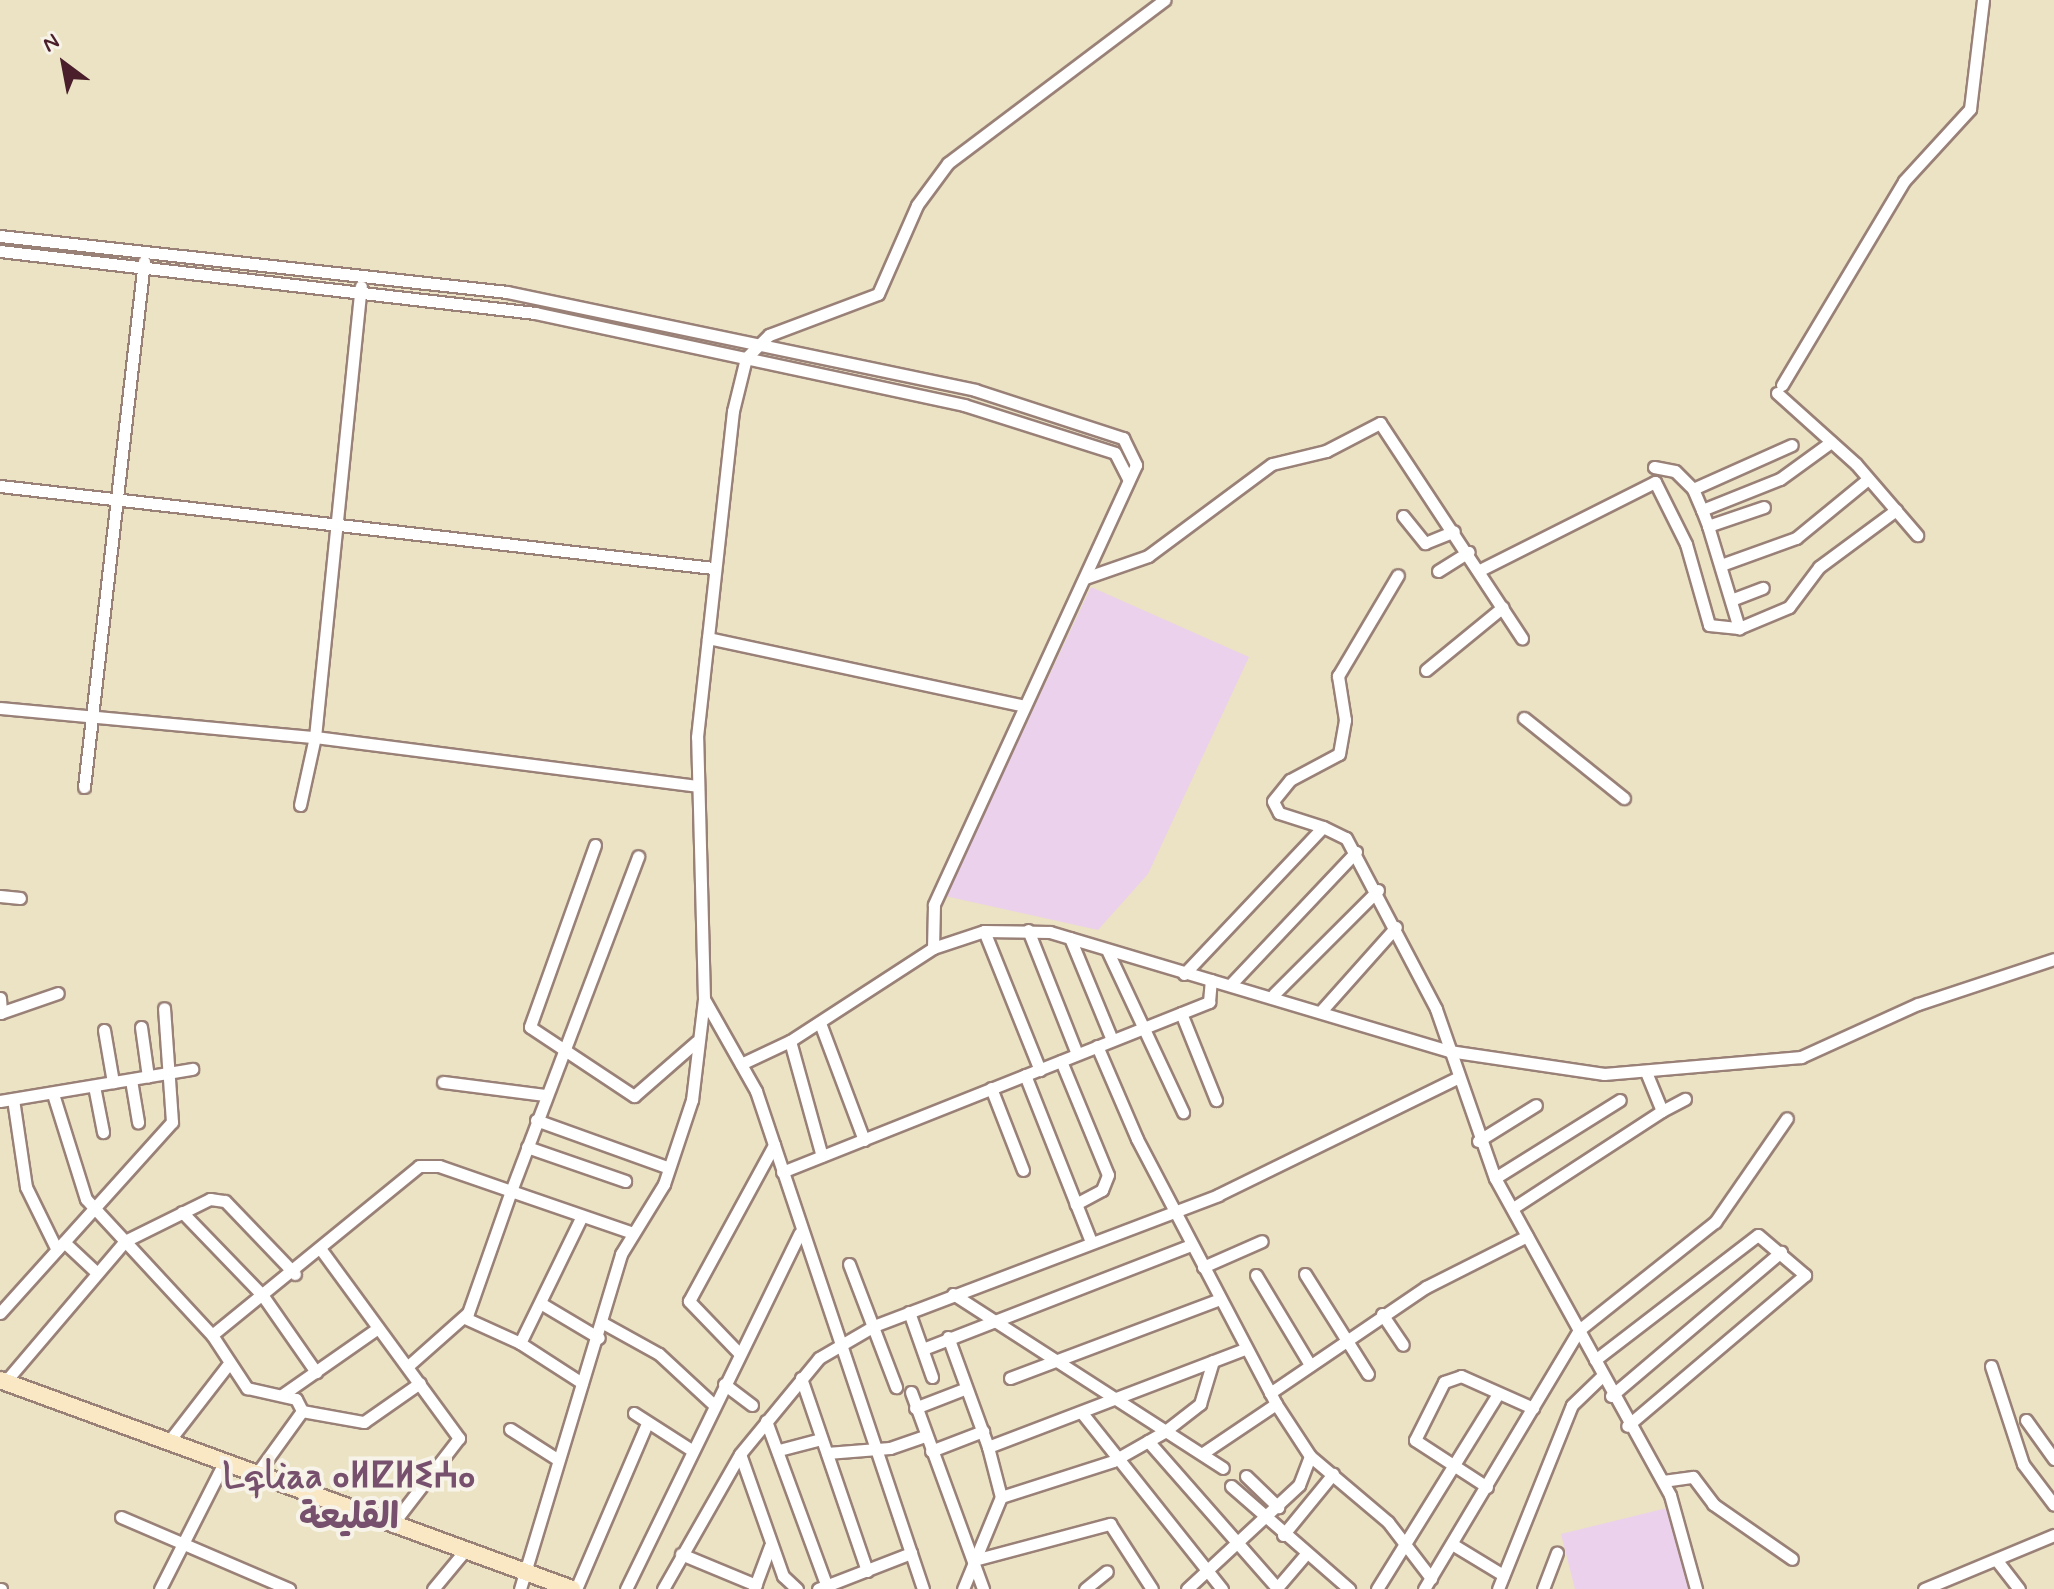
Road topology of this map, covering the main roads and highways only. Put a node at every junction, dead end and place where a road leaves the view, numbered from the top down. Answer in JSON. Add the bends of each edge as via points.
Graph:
{"nodes":[{"id":1,"x":2,"y":1381,"type":"edge"},
{"id":2,"x":574,"y":1589,"type":"edge"}],
"edges":[{"from":1,"to":2,"type":"main road"}]}
